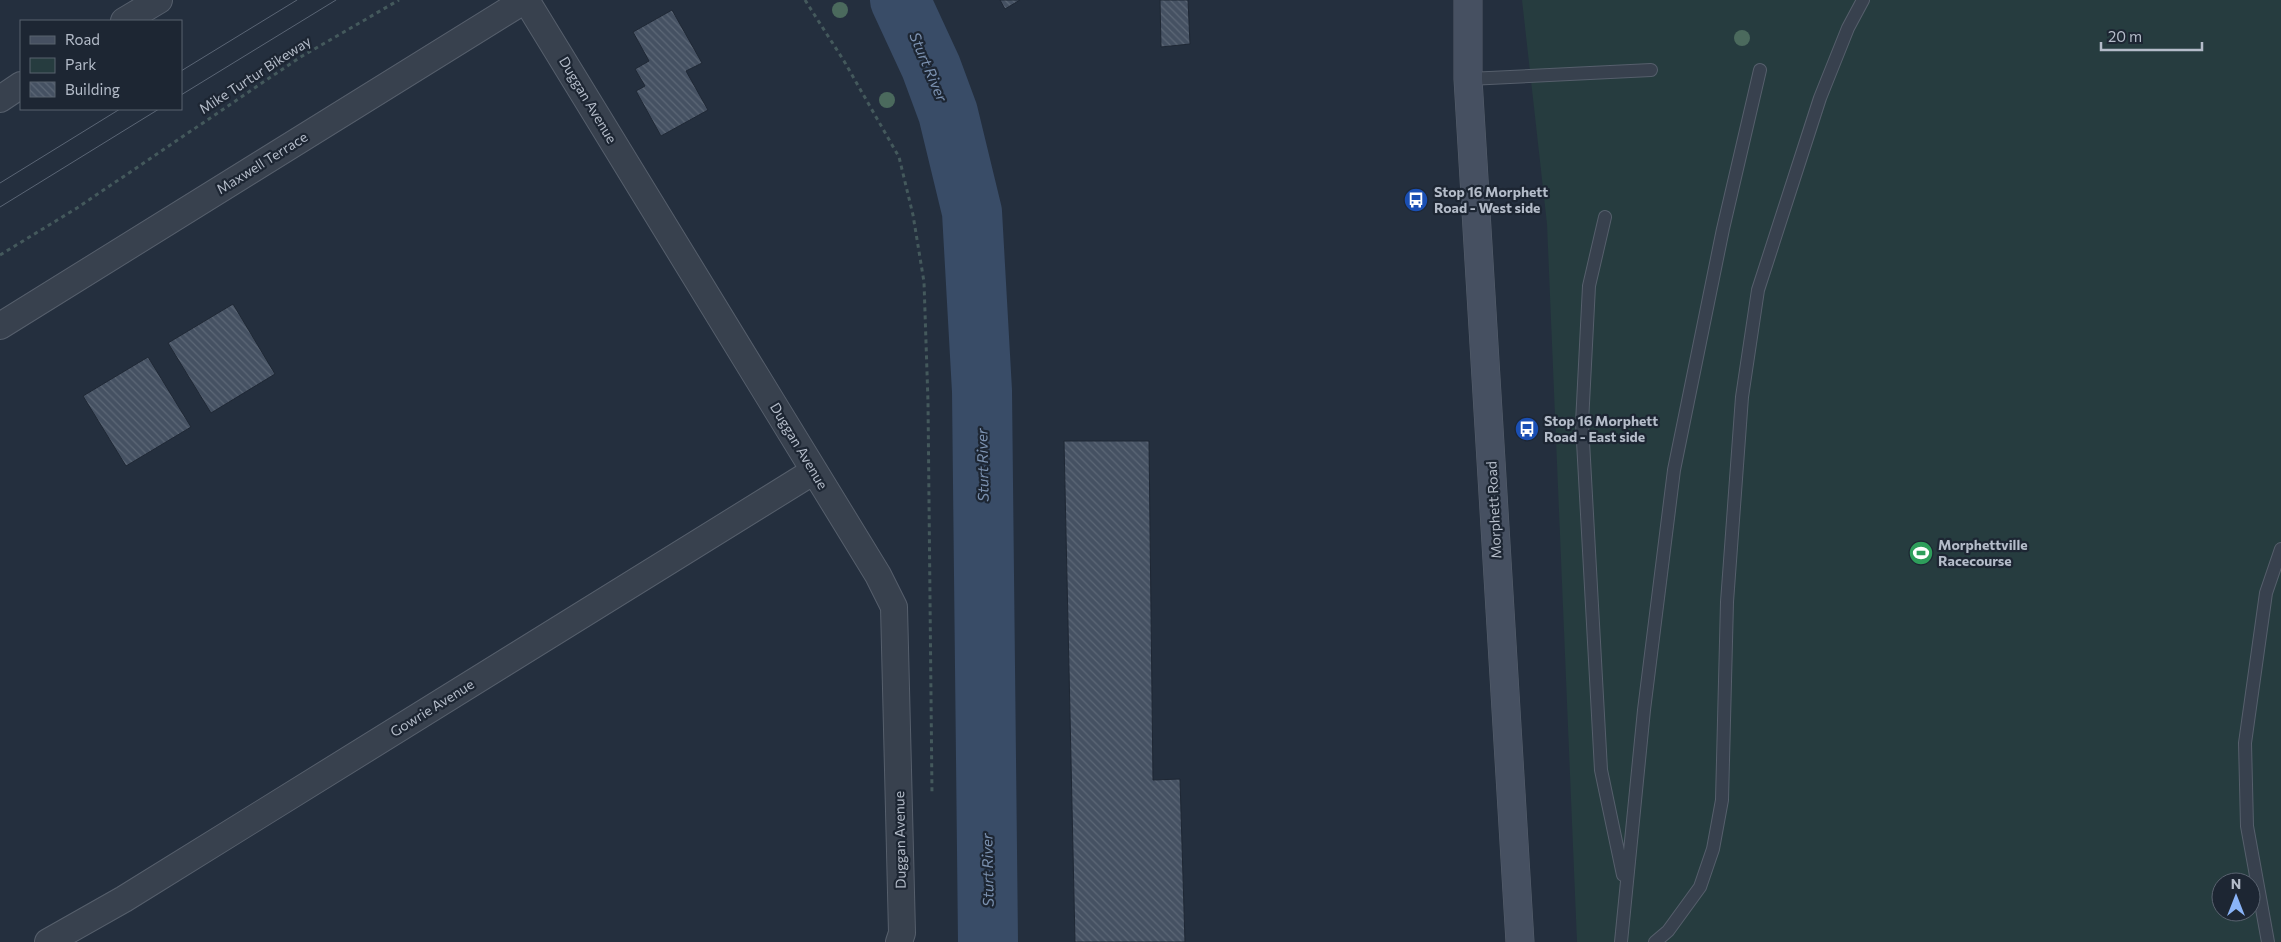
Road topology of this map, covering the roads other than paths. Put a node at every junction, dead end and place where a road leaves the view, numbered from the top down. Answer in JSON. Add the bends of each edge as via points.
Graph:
{"nodes":[{"id":1,"x":159,"y":0,"type":"edge"},
{"id":2,"x":526,"y":0,"type":"edge"},
{"id":3,"x":1451,"y":0,"type":"edge"},
{"id":4,"x":1468,"y":0,"type":"edge"},
{"id":5,"x":1863,"y":0,"type":"edge"},
{"id":6,"x":126,"y":20,"type":"edge"},
{"id":7,"x":1651,"y":70,"type":"dead end"},
{"id":8,"x":1760,"y":70,"type":"dead end"},
{"id":9,"x":1468,"y":78,"type":"junction"},
{"id":10,"x":20,"y":87,"type":"edge"},
{"id":11,"x":0,"y":99,"type":"edge"},
{"id":12,"x":1605,"y":216,"type":"dead end"},
{"id":13,"x":0,"y":326,"type":"edge"},
{"id":14,"x":814,"y":471,"type":"junction"},
{"id":15,"x":2281,"y":549,"type":"edge"},
{"id":16,"x":1626,"y":887,"type":"junction"},
{"id":17,"x":48,"y":942,"type":"edge"},
{"id":18,"x":899,"y":942,"type":"edge"},
{"id":19,"x":1520,"y":942,"type":"edge"},
{"id":20,"x":1620,"y":942,"type":"edge"},
{"id":21,"x":1655,"y":942,"type":"edge"},
{"id":22,"x":2268,"y":942,"type":"edge"}],
"edges":[{"from":1,"to":6,"type":"street"},
{"from":2,"to":13,"type":"street","name":"Maxwell Terrace"},
{"from":2,"to":14,"type":"street","name":"Duggan Avenue"},
{"from":3,"to":9,"type":"main road","name":"Morphett Road"},
{"from":4,"to":9,"type":"main road","name":"Morphett Road"},
{"from":5,"to":21,"type":"lane","via":[[1820,98],[1758,290],[1742,397],[1727,602],[1722,800],[1713,848],[1700,887],[1668,931]]},
{"from":7,"to":9,"type":"lane"},
{"from":8,"to":16,"type":"lane","via":[[1674,470]]},
{"from":9,"to":19,"type":"main road","name":"Morphett Road"},
{"from":10,"to":11,"type":"street"},
{"from":12,"to":16,"type":"lane","via":[[1589,286],[1582,423],[1601,770]]},
{"from":14,"to":17,"type":"street","name":"Gowrie Avenue","via":[[124,899]]},
{"from":14,"to":18,"type":"street","name":"Duggan Avenue","via":[[894,607],[902,924]]},
{"from":15,"to":22,"type":"lane","via":[[2266,593],[2245,744],[2247,826]]},
{"from":16,"to":20,"type":"lane"}]}
